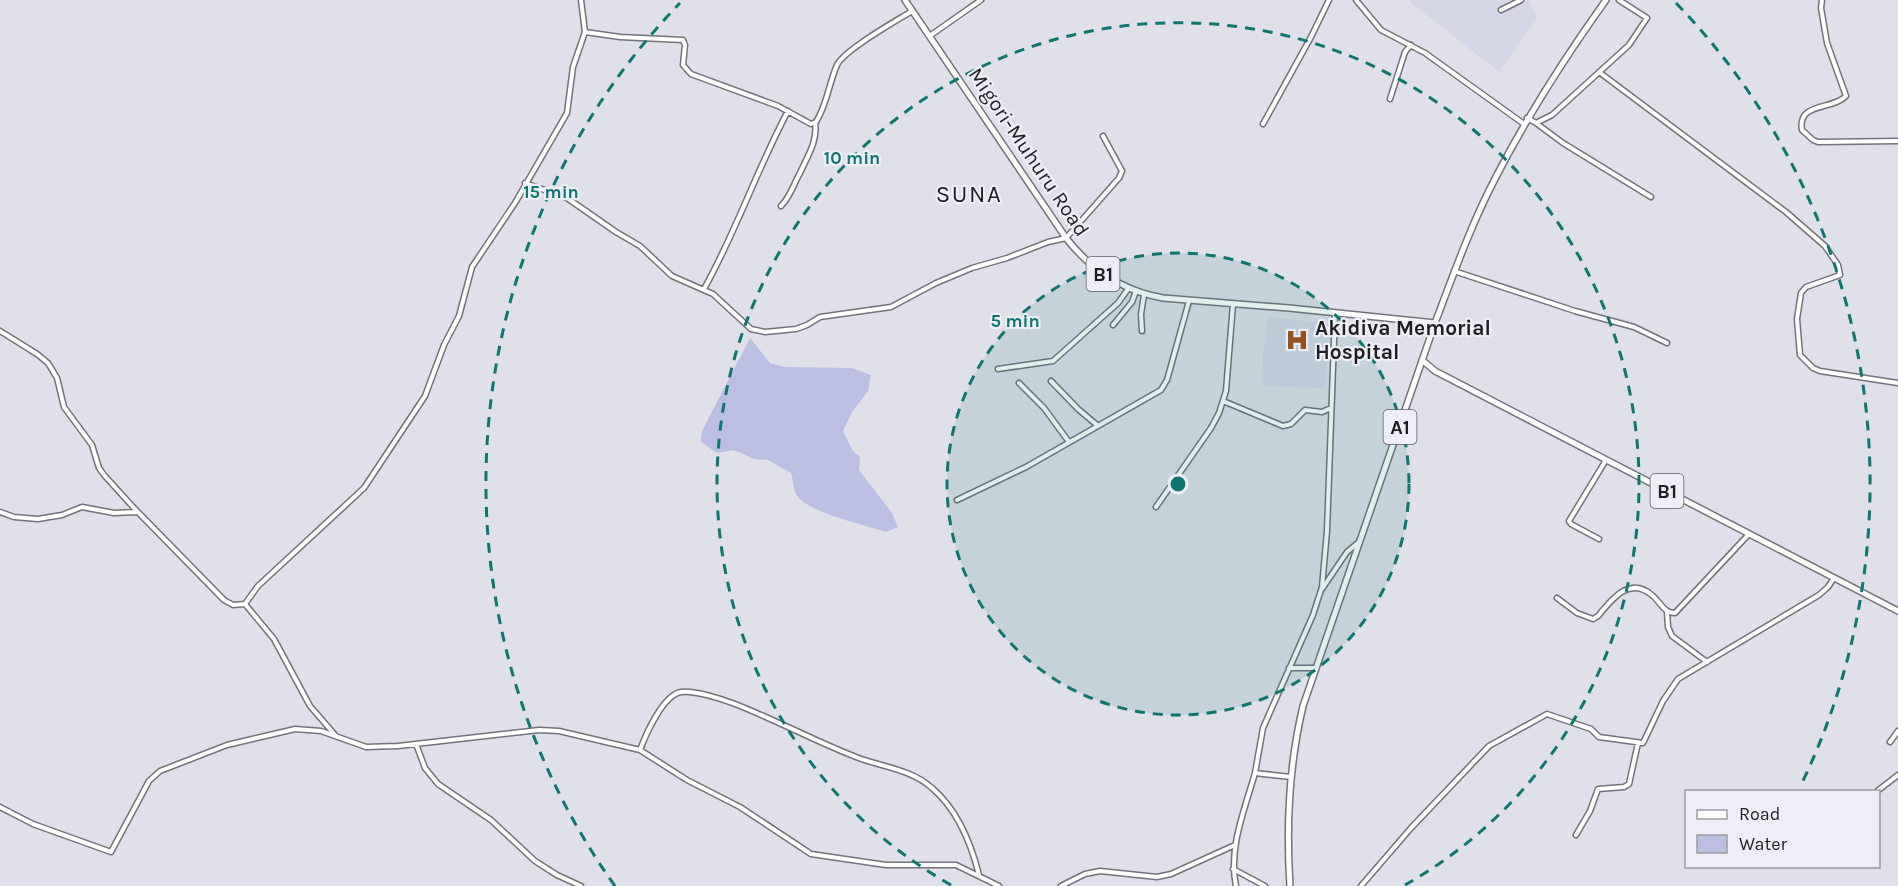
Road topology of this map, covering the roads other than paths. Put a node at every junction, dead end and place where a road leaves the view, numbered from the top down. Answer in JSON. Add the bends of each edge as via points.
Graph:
{"nodes":[{"id":1,"x":581,"y":0,"type":"edge"},
{"id":2,"x":905,"y":0,"type":"edge"},
{"id":3,"x":981,"y":0,"type":"edge"},
{"id":4,"x":1329,"y":0,"type":"edge"},
{"id":5,"x":1356,"y":0,"type":"edge"},
{"id":6,"x":1521,"y":0,"type":"edge"},
{"id":7,"x":1606,"y":0,"type":"edge"},
{"id":8,"x":1619,"y":0,"type":"edge"},
{"id":9,"x":1822,"y":0,"type":"edge"},
{"id":10,"x":1501,"y":10,"type":"dead end"},
{"id":11,"x":913,"y":11,"type":"junction"},
{"id":12,"x":585,"y":32,"type":"junction"},
{"id":13,"x":931,"y":36,"type":"junction"},
{"id":14,"x":1411,"y":45,"type":"junction"},
{"id":15,"x":1599,"y":72,"type":"junction"},
{"id":16,"x":1390,"y":99,"type":"dead end"},
{"id":17,"x":788,"y":111,"type":"junction"},
{"id":18,"x":1526,"y":121,"type":"junction"},
{"id":19,"x":815,"y":123,"type":"junction"},
{"id":20,"x":1536,"y":123,"type":"junction"},
{"id":21,"x":1263,"y":124,"type":"dead end"},
{"id":22,"x":1103,"y":136,"type":"dead end"},
{"id":23,"x":1898,"y":141,"type":"edge"},
{"id":24,"x":525,"y":183,"type":"junction"},
{"id":25,"x":1651,"y":197,"type":"dead end"},
{"id":26,"x":781,"y":206,"type":"dead end"},
{"id":27,"x":1065,"y":238,"type":"junction"},
{"id":28,"x":1454,"y":271,"type":"junction"},
{"id":29,"x":704,"y":289,"type":"junction"},
{"id":30,"x":1128,"y":289,"type":"junction"},
{"id":31,"x":1136,"y":291,"type":"junction"},
{"id":32,"x":1144,"y":295,"type":"junction"},
{"id":33,"x":1189,"y":301,"type":"junction"},
{"id":34,"x":1233,"y":303,"type":"junction"},
{"id":35,"x":1335,"y":312,"type":"junction"},
{"id":36,"x":1435,"y":323,"type":"junction"},
{"id":37,"x":1113,"y":325,"type":"dead end"},
{"id":38,"x":0,"y":331,"type":"edge"},
{"id":39,"x":1142,"y":331,"type":"dead end"},
{"id":40,"x":1667,"y":343,"type":"dead end"},
{"id":41,"x":1422,"y":360,"type":"junction"},
{"id":42,"x":1420,"y":368,"type":"junction"},
{"id":43,"x":998,"y":369,"type":"dead end"},
{"id":44,"x":1435,"y":370,"type":"junction"},
{"id":45,"x":1051,"y":381,"type":"dead end"},
{"id":46,"x":1019,"y":383,"type":"dead end"},
{"id":47,"x":1898,"y":383,"type":"edge"},
{"id":48,"x":1223,"y":401,"type":"junction"},
{"id":49,"x":1331,"y":408,"type":"junction"},
{"id":50,"x":1322,"y":412,"type":"junction"},
{"id":51,"x":1331,"y":418,"type":"junction"},
{"id":52,"x":1097,"y":425,"type":"junction"},
{"id":53,"x":1069,"y":442,"type":"junction"},
{"id":54,"x":1606,"y":459,"type":"junction"},
{"id":55,"x":957,"y":500,"type":"dead end"},
{"id":56,"x":1156,"y":507,"type":"dead end"},
{"id":57,"x":0,"y":512,"type":"edge"},
{"id":58,"x":138,"y":512,"type":"junction"},
{"id":59,"x":1750,"y":534,"type":"junction"},
{"id":60,"x":1599,"y":539,"type":"dead end"},
{"id":61,"x":1359,"y":542,"type":"junction"},
{"id":62,"x":1834,"y":578,"type":"junction"},
{"id":63,"x":1321,"y":592,"type":"junction"},
{"id":64,"x":1557,"y":598,"type":"dead end"},
{"id":65,"x":245,"y":604,"type":"junction"},
{"id":66,"x":1667,"y":611,"type":"junction"},
{"id":67,"x":1898,"y":611,"type":"edge"},
{"id":68,"x":1675,"y":613,"type":"junction"},
{"id":69,"x":1668,"y":621,"type":"junction"},
{"id":70,"x":1707,"y":662,"type":"junction"},
{"id":71,"x":1289,"y":668,"type":"junction"},
{"id":72,"x":1316,"y":668,"type":"junction"},
{"id":73,"x":1898,"y":731,"type":"edge"},
{"id":74,"x":336,"y":737,"type":"junction"},
{"id":75,"x":1890,"y":742,"type":"dead end"},
{"id":76,"x":1638,"y":743,"type":"junction"},
{"id":77,"x":416,"y":744,"type":"junction"},
{"id":78,"x":640,"y":750,"type":"junction"},
{"id":79,"x":1255,"y":773,"type":"junction"},
{"id":80,"x":1898,"y":775,"type":"edge"},
{"id":81,"x":1291,"y":777,"type":"junction"},
{"id":82,"x":1879,"y":790,"type":"edge"},
{"id":83,"x":0,"y":807,"type":"edge"},
{"id":84,"x":1576,"y":835,"type":"dead end"},
{"id":85,"x":1235,"y":845,"type":"junction"},
{"id":86,"x":1233,"y":869,"type":"junction"},
{"id":87,"x":979,"y":876,"type":"junction"},
{"id":88,"x":580,"y":886,"type":"edge"},
{"id":89,"x":999,"y":886,"type":"edge"},
{"id":90,"x":1060,"y":886,"type":"edge"},
{"id":91,"x":1236,"y":886,"type":"edge"},
{"id":92,"x":1265,"y":886,"type":"edge"},
{"id":93,"x":1290,"y":886,"type":"edge"},
{"id":94,"x":1361,"y":886,"type":"edge"}],
"edges":[{"from":1,"to":12,"type":"street"},
{"from":2,"to":11,"type":"highway","name":"Migori-Muhuru Road","number":"B1"},
{"from":3,"to":13,"type":"street"},
{"from":4,"to":21,"type":"street"},
{"from":5,"to":14,"type":"street","via":[[1378,28]]},
{"from":6,"to":10,"type":"street"},
{"from":7,"to":18,"type":"highway","number":"A1"},
{"from":8,"to":15,"type":"street","via":[[1647,19],[1632,41]]},
{"from":9,"to":23,"type":"street","via":[[1827,44],[1846,94],[1842,100],[1809,111],[1802,119],[1802,130],[1818,142]]},
{"from":11,"to":13,"type":"highway","name":"Migori-Muhuru Road","number":"B1"},
{"from":11,"to":19,"type":"street","via":[[841,58]]},
{"from":12,"to":17,"type":"street","via":[[683,40],[682,65],[686,71]]},
{"from":12,"to":24,"type":"street","via":[[573,67],[567,113]]},
{"from":13,"to":27,"type":"highway","name":"Migori-Muhuru Road","number":"B1"},
{"from":14,"to":16,"type":"street","via":[[1405,52]]},
{"from":14,"to":18,"type":"street"},
{"from":15,"to":20,"type":"street","via":[[1552,115]]},
{"from":15,"to":47,"type":"street","via":[[1786,212],[1833,256],[1839,275],[1806,287],[1801,293],[1797,319],[1799,352],[1811,367]]},
{"from":17,"to":19,"type":"street"},
{"from":17,"to":29,"type":"street"},
{"from":18,"to":20,"type":"street"},
{"from":18,"to":28,"type":"highway","number":"A1","via":[[1496,176]]},
{"from":19,"to":26,"type":"street","via":[[816,136],[808,157],[790,196]]},
{"from":20,"to":25,"type":"street"},
{"from":22,"to":27,"type":"street","via":[[1122,171]]},
{"from":24,"to":29,"type":"street","via":[[567,198],[640,246],[672,276]]},
{"from":24,"to":65,"type":"street","via":[[472,267],[459,316],[425,396],[372,478],[258,586]]},
{"from":27,"to":29,"type":"street","via":[[972,268],[891,307],[820,317],[796,329],[751,329],[722,300]]},
{"from":27,"to":30,"type":"highway","name":"Migori-Muhuru Road","number":"B1","via":[[1097,270]]},
{"from":28,"to":36,"type":"highway","number":"A1"},
{"from":28,"to":40,"type":"street","via":[[1634,327]]},
{"from":30,"to":31,"type":"highway","name":"Migori-Muhuru Road","number":"B1"},
{"from":30,"to":43,"type":"street","via":[[1118,303],[1053,361]]},
{"from":31,"to":32,"type":"highway","name":"Migori-Muhuru Road","number":"B1"},
{"from":31,"to":37,"type":"street"},
{"from":32,"to":33,"type":"highway","name":"Migori-Muhuru Road","number":"B1"},
{"from":32,"to":39,"type":"street"},
{"from":33,"to":34,"type":"highway","name":"Migori-Muhuru Road","number":"B1"},
{"from":33,"to":52,"type":"street","via":[[1161,390]]},
{"from":34,"to":35,"type":"highway","name":"Migori-Muhuru Road","number":"B1"},
{"from":34,"to":48,"type":"street"},
{"from":35,"to":36,"type":"highway","name":"Migori-Muhuru Road","number":"B1"},
{"from":35,"to":49,"type":"street"},
{"from":36,"to":41,"type":"highway","number":"A1"},
{"from":38,"to":58,"type":"street","via":[[48,363],[57,378],[64,407],[92,445],[99,468]]},
{"from":41,"to":42,"type":"highway","number":"A1"},
{"from":41,"to":44,"type":"highway","number":"B1"},
{"from":42,"to":44,"type":"highway","number":"B1"},
{"from":42,"to":61,"type":"highway","number":"A1"},
{"from":44,"to":54,"type":"highway","number":"B1"},
{"from":45,"to":52,"type":"street"},
{"from":46,"to":53,"type":"street"},
{"from":48,"to":50,"type":"street","via":[[1283,426],[1305,410]]},
{"from":48,"to":56,"type":"street","via":[[1211,428]]},
{"from":49,"to":50,"type":"street"},
{"from":49,"to":51,"type":"street"},
{"from":50,"to":51,"type":"street"},
{"from":51,"to":63,"type":"street"},
{"from":52,"to":53,"type":"street"},
{"from":53,"to":55,"type":"street"},
{"from":54,"to":59,"type":"highway","number":"B1"},
{"from":54,"to":60,"type":"street","via":[[1569,521]]},
{"from":57,"to":58,"type":"street","via":[[31,519],[82,507],[114,513]]},
{"from":58,"to":65,"type":"street","via":[[224,600],[233,605]]},
{"from":59,"to":62,"type":"highway","number":"B1"},
{"from":59,"to":68,"type":"street"},
{"from":61,"to":63,"type":"street","via":[[1341,559]]},
{"from":61,"to":72,"type":"highway","number":"A1"},
{"from":62,"to":67,"type":"highway","number":"B1"},
{"from":62,"to":70,"type":"street","via":[[1822,593]]},
{"from":63,"to":71,"type":"street"},
{"from":64,"to":66,"type":"street","via":[[1593,619],[1624,590],[1633,588],[1652,595]]},
{"from":65,"to":74,"type":"street","via":[[280,649],[310,706]]},
{"from":66,"to":68,"type":"street"},
{"from":66,"to":69,"type":"street"},
{"from":68,"to":69,"type":"street"},
{"from":69,"to":70,"type":"street","via":[[1672,636]]},
{"from":70,"to":76,"type":"street","via":[[1674,683],[1645,741]]},
{"from":71,"to":72,"type":"street"},
{"from":71,"to":79,"type":"street","via":[[1263,728]]},
{"from":72,"to":81,"type":"highway","number":"A1","via":[[1299,726]]},
{"from":73,"to":75,"type":"street"},
{"from":74,"to":77,"type":"street","via":[[366,747]]},
{"from":74,"to":83,"type":"street","via":[[321,731],[295,729],[227,745],[160,771],[149,781],[111,852],[33,824]]},
{"from":76,"to":84,"type":"street","via":[[1629,784],[1598,789]]},
{"from":76,"to":94,"type":"street","via":[[1598,737],[1591,729],[1546,714],[1489,746]]},
{"from":77,"to":78,"type":"street","via":[[549,730]]},
{"from":77,"to":88,"type":"street","via":[[425,768],[438,783],[491,820],[535,861]]},
{"from":78,"to":87,"type":"street","via":[[740,807],[811,854],[886,865],[949,864]]},
{"from":78,"to":87,"type":"street","via":[[659,713],[675,694],[688,692],[734,704],[858,758],[925,782],[938,793],[964,831]]},
{"from":79,"to":81,"type":"street"},
{"from":79,"to":85,"type":"street"},
{"from":80,"to":82,"type":"street"},
{"from":81,"to":93,"type":"highway","number":"A1","via":[[1287,828]]},
{"from":85,"to":86,"type":"street"},
{"from":85,"to":90,"type":"street","via":[[1164,876],[1100,871]]},
{"from":86,"to":91,"type":"street"},
{"from":86,"to":92,"type":"street"},
{"from":87,"to":89,"type":"street"}]}
